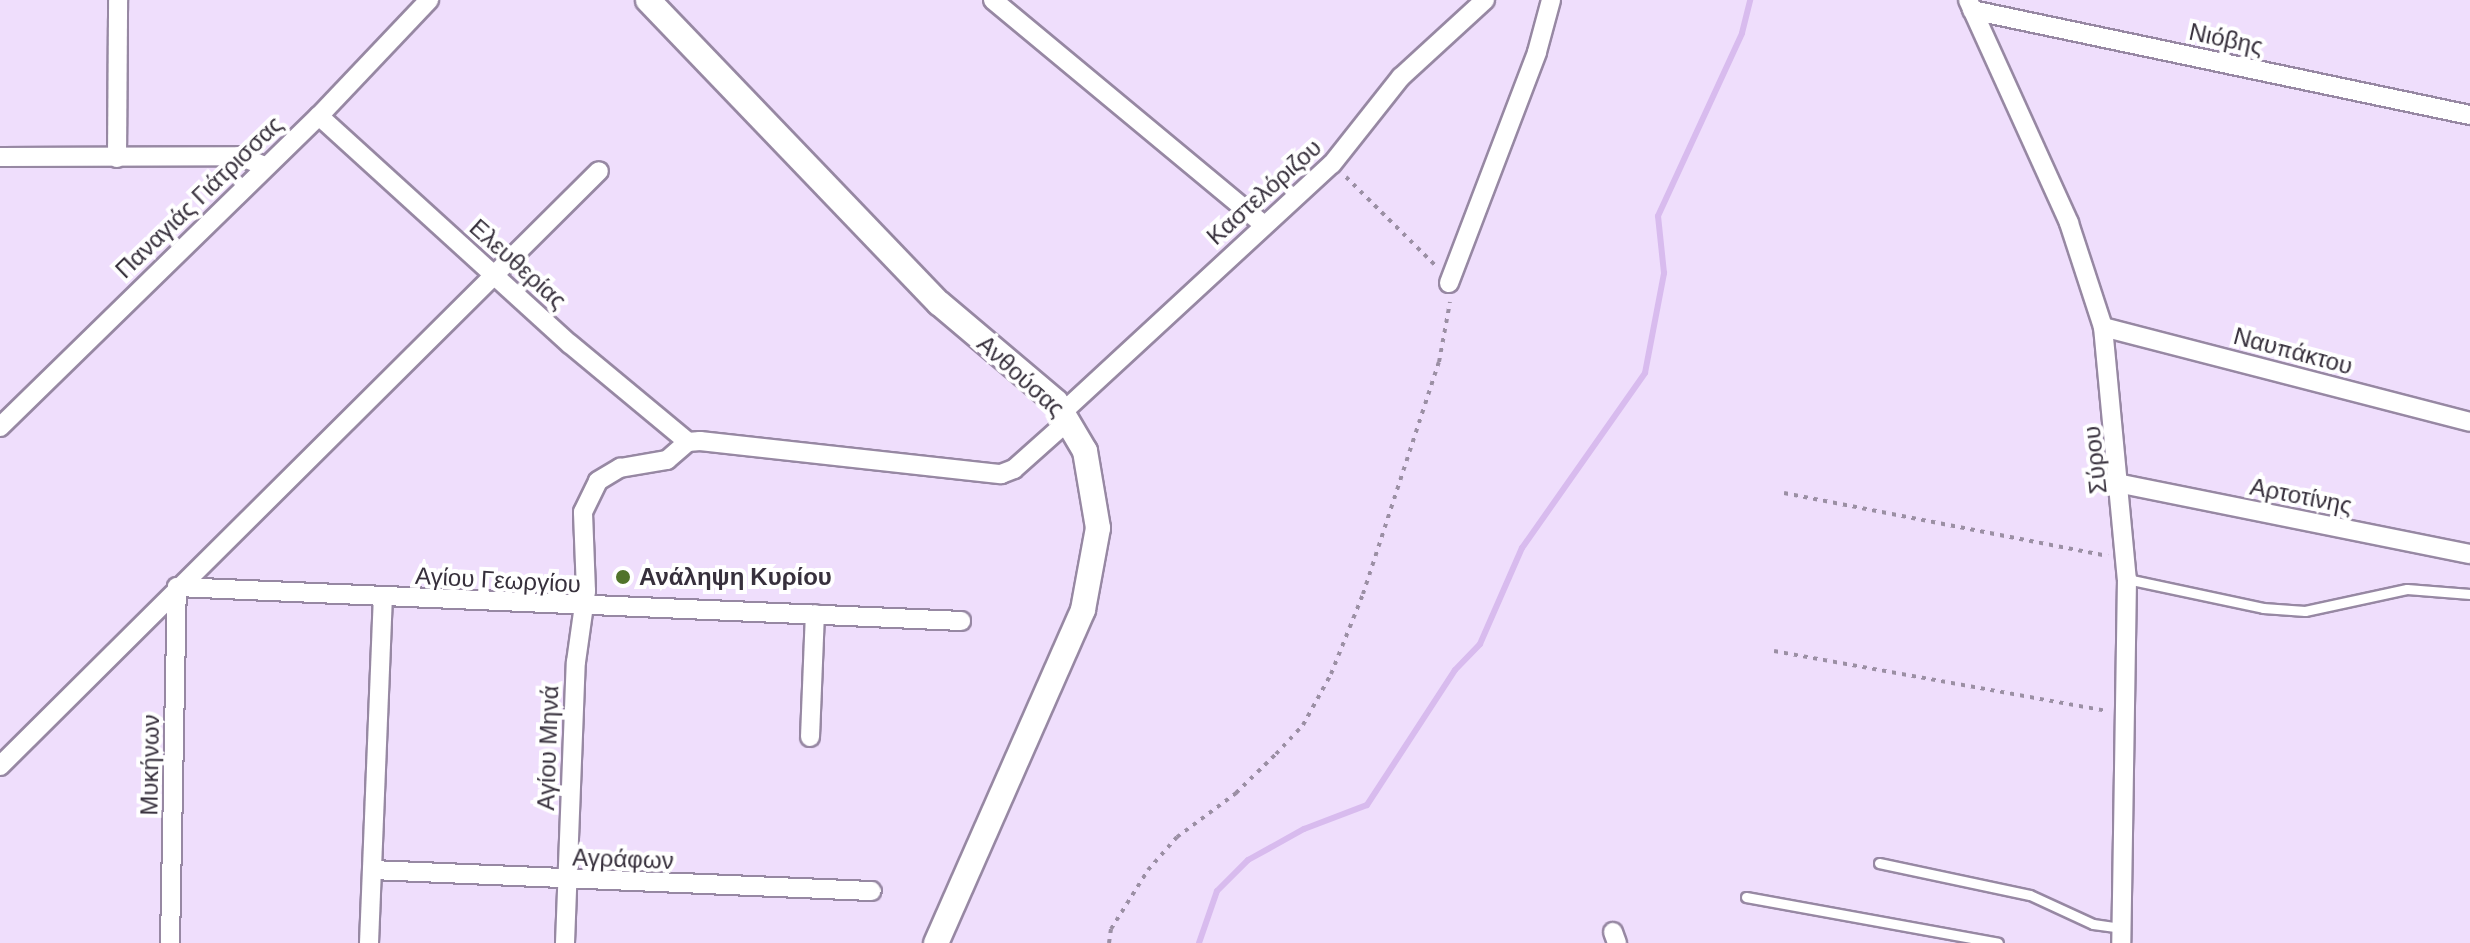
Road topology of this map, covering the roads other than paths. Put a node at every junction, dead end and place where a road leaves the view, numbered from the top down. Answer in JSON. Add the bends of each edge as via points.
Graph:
{"nodes":[{"id":1,"x":118,"y":0,"type":"edge"},
{"id":2,"x":429,"y":0,"type":"edge"},
{"id":3,"x":648,"y":0,"type":"edge"},
{"id":4,"x":993,"y":0,"type":"edge"},
{"id":5,"x":1485,"y":0,"type":"edge"},
{"id":6,"x":1551,"y":0,"type":"edge"},
{"id":7,"x":1970,"y":5,"type":"edge"},
{"id":8,"x":2470,"y":115,"type":"edge"},
{"id":9,"x":319,"y":116,"type":"junction"},
{"id":10,"x":0,"y":157,"type":"edge"},
{"id":11,"x":117,"y":158,"type":"junction"},
{"id":12,"x":263,"y":165,"type":"junction"},
{"id":13,"x":599,"y":171,"type":"dead end"},
{"id":14,"x":1264,"y":225,"type":"junction"},
{"id":15,"x":496,"y":276,"type":"junction"},
{"id":16,"x":1449,"y":283,"type":"road end"},
{"id":17,"x":2103,"y":327,"type":"junction"},
{"id":18,"x":1066,"y":416,"type":"junction"},
{"id":19,"x":2470,"y":422,"type":"edge"},
{"id":20,"x":0,"y":427,"type":"edge"},
{"id":21,"x":688,"y":442,"type":"junction"},
{"id":22,"x":2122,"y":484,"type":"junction"},
{"id":23,"x":2470,"y":554,"type":"edge"},
{"id":24,"x":2127,"y":579,"type":"junction"},
{"id":25,"x":177,"y":587,"type":"junction"},
{"id":26,"x":2470,"y":594,"type":"edge"},
{"id":27,"x":383,"y":598,"type":"junction"},
{"id":28,"x":585,"y":608,"type":"junction"},
{"id":29,"x":815,"y":614,"type":"junction"},
{"id":30,"x":961,"y":621,"type":"dead end"},
{"id":31,"x":810,"y":737,"type":"dead end"},
{"id":32,"x":0,"y":766,"type":"edge"},
{"id":33,"x":1879,"y":863,"type":"dead end"},
{"id":34,"x":372,"y":870,"type":"junction"},
{"id":35,"x":567,"y":881,"type":"junction"},
{"id":36,"x":872,"y":891,"type":"dead end"},
{"id":37,"x":1746,"y":897,"type":"dead end"},
{"id":38,"x":2121,"y":935,"type":"edge"},
{"id":39,"x":170,"y":943,"type":"edge"},
{"id":40,"x":369,"y":943,"type":"edge"},
{"id":41,"x":565,"y":943,"type":"edge"},
{"id":42,"x":936,"y":943,"type":"edge"},
{"id":43,"x":1998,"y":943,"type":"edge"}],
"edges":[{"from":1,"to":11,"type":"street"},
{"from":2,"to":9,"type":"street","name":"Παναγιάς Γιάτρισσας"},
{"from":3,"to":18,"type":"street","name":"Ανθούσας","via":[[933,296]]},
{"from":4,"to":14,"type":"street"},
{"from":5,"to":14,"type":"street","name":"Καστελόριζου","via":[[1401,77],[1332,164]]},
{"from":6,"to":16,"type":"street","via":[[1537,52]]},
{"from":7,"to":8,"type":"street","name":"Νιόβης"},
{"from":7,"to":17,"type":"street","name":"Σύρου","via":[[2069,223]]},
{"from":9,"to":12,"type":"street","name":"Παναγιάς Γιάτρισσας"},
{"from":9,"to":15,"type":"street","name":"Ελευθερίας"},
{"from":10,"to":11,"type":"street"},
{"from":11,"to":12,"type":"street","via":[[239,156]]},
{"from":12,"to":20,"type":"street","name":"Παναγιάς Γιάτρισσας"},
{"from":13,"to":15,"type":"street"},
{"from":14,"to":18,"type":"street","name":"Καστελόριζου"},
{"from":15,"to":21,"type":"street","name":"Ελευθερίας"},
{"from":15,"to":25,"type":"street"},
{"from":17,"to":19,"type":"street","name":"Ναυπάκτου"},
{"from":17,"to":22,"type":"street","name":"Σύρου"},
{"from":18,"to":21,"type":"street","name":"Καστελόριζου","via":[[1014,469],[1001,474]]},
{"from":18,"to":42,"type":"street","name":"Ανθούσας","via":[[1085,451],[1097,503],[1091,581],[1047,700]]},
{"from":21,"to":28,"type":"street","name":"Αγίου Μηνά","via":[[667,460],[620,468],[598,481],[584,506]]},
{"from":22,"to":23,"type":"street","name":"Αρτοτίνης"},
{"from":22,"to":24,"type":"street","name":"Σύρου"},
{"from":24,"to":26,"type":"lane","via":[[2263,608],[2305,611],[2407,589]]},
{"from":24,"to":38,"type":"street","name":"Σύρου"},
{"from":25,"to":27,"type":"street","name":"Αγίου Γεωργίου"},
{"from":25,"to":32,"type":"street"},
{"from":25,"to":39,"type":"street","name":"Μυκήνων"},
{"from":27,"to":28,"type":"street","name":"Αγίου Γεωργίου"},
{"from":27,"to":34,"type":"street"},
{"from":28,"to":29,"type":"street","name":"Αγίου Γεωργίου"},
{"from":28,"to":35,"type":"street","name":"Αγίου Μηνά","via":[[576,662]]},
{"from":29,"to":30,"type":"street","name":"Αγίου Γεωργίου"},
{"from":29,"to":31,"type":"street"},
{"from":33,"to":38,"type":"lane","via":[[2030,895]]},
{"from":34,"to":35,"type":"street","name":"Αγράφων"},
{"from":34,"to":40,"type":"street"},
{"from":35,"to":36,"type":"street","name":"Αγράφων"},
{"from":35,"to":41,"type":"street","name":"Αγίου Μηνά"},
{"from":37,"to":43,"type":"lane"}]}
